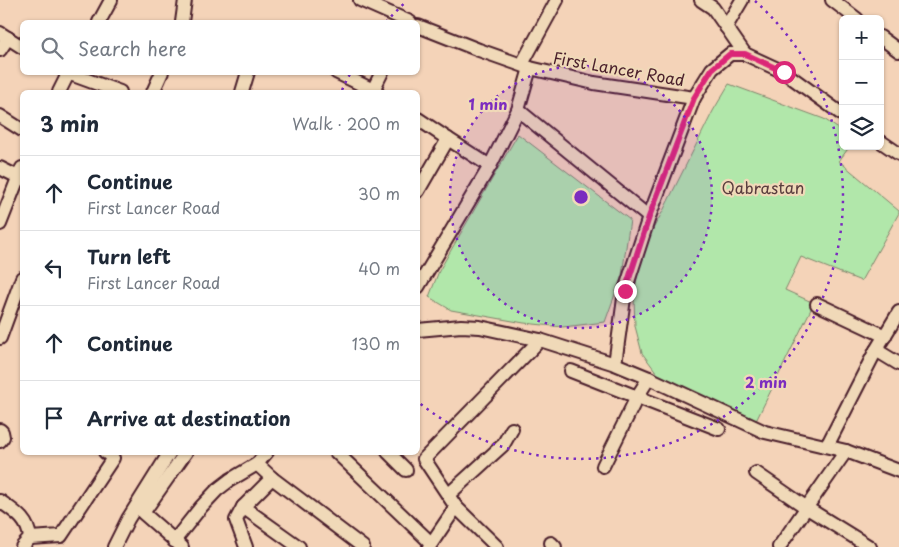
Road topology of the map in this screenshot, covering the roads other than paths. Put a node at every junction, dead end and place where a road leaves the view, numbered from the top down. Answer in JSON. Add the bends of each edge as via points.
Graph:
{"nodes":[{"id":1,"x":111,"y":0,"type":"edge"},
{"id":2,"x":185,"y":0,"type":"edge"},
{"id":3,"x":360,"y":0,"type":"edge"},
{"id":4,"x":701,"y":0,"type":"edge"},
{"id":5,"x":742,"y":0,"type":"edge"},
{"id":6,"x":832,"y":0,"type":"edge"},
{"id":7,"x":554,"y":1,"type":"edge"},
{"id":8,"x":852,"y":15,"type":"edge"},
{"id":9,"x":100,"y":20,"type":"edge"},
{"id":10,"x":182,"y":20,"type":"edge"},
{"id":11,"x":403,"y":20,"type":"edge"},
{"id":12,"x":420,"y":27,"type":"edge"},
{"id":13,"x":726,"y":27,"type":"junction"},
{"id":14,"x":884,"y":40,"type":"edge"},
{"id":15,"x":2,"y":43,"type":"edge"},
{"id":16,"x":20,"y":47,"type":"edge"},
{"id":17,"x":899,"y":51,"type":"edge"},
{"id":18,"x":745,"y":54,"type":"junction"},
{"id":19,"x":526,"y":66,"type":"junction"},
{"id":20,"x":66,"y":75,"type":"edge"},
{"id":21,"x":73,"y":75,"type":"edge"},
{"id":22,"x":161,"y":75,"type":"edge"},
{"id":23,"x":248,"y":75,"type":"edge"},
{"id":24,"x":342,"y":75,"type":"edge"},
{"id":25,"x":381,"y":75,"type":"edge"},
{"id":26,"x":60,"y":90,"type":"edge"},
{"id":27,"x":114,"y":90,"type":"edge"},
{"id":28,"x":154,"y":90,"type":"edge"},
{"id":29,"x":247,"y":90,"type":"edge"},
{"id":30,"x":373,"y":90,"type":"edge"},
{"id":31,"x":375,"y":90,"type":"edge"},
{"id":32,"x":694,"y":98,"type":"junction"},
{"id":33,"x":518,"y":110,"type":"junction"},
{"id":34,"x":839,"y":112,"type":"edge"},
{"id":35,"x":0,"y":116,"type":"edge"},
{"id":36,"x":420,"y":120,"type":"edge"},
{"id":37,"x":20,"y":129,"type":"edge"},
{"id":38,"x":448,"y":139,"type":"junction"},
{"id":39,"x":884,"y":144,"type":"edge"},
{"id":40,"x":899,"y":154,"type":"edge"},
{"id":41,"x":490,"y":166,"type":"junction"},
{"id":42,"x":0,"y":168,"type":"edge"},
{"id":43,"x":20,"y":174,"type":"edge"},
{"id":44,"x":20,"y":176,"type":"edge"},
{"id":45,"x":420,"y":184,"type":"edge"},
{"id":46,"x":649,"y":217,"type":"junction"},
{"id":47,"x":0,"y":224,"type":"edge"},
{"id":48,"x":20,"y":283,"type":"edge"},
{"id":49,"x":420,"y":284,"type":"edge"},
{"id":50,"x":817,"y":304,"type":"dead end"},
{"id":51,"x":899,"y":312,"type":"edge"},
{"id":52,"x":420,"y":330,"type":"edge"},
{"id":53,"x":885,"y":336,"type":"junction"},
{"id":54,"x":0,"y":338,"type":"edge"},
{"id":55,"x":540,"y":340,"type":"junction"},
{"id":56,"x":876,"y":350,"type":"junction"},
{"id":57,"x":615,"y":364,"type":"junction"},
{"id":58,"x":899,"y":364,"type":"edge"},
{"id":59,"x":571,"y":371,"type":"dead end"},
{"id":60,"x":649,"y":378,"type":"junction"},
{"id":61,"x":637,"y":397,"type":"junction"},
{"id":62,"x":512,"y":429,"type":"dead end"},
{"id":63,"x":0,"y":430,"type":"edge"},
{"id":64,"x":719,"y":430,"type":"dead end"},
{"id":65,"x":0,"y":440,"type":"edge"},
{"id":66,"x":827,"y":446,"type":"junction"},
{"id":67,"x":846,"y":451,"type":"junction"},
{"id":68,"x":109,"y":455,"type":"edge"},
{"id":69,"x":168,"y":455,"type":"edge"},
{"id":70,"x":184,"y":455,"type":"edge"},
{"id":71,"x":264,"y":455,"type":"edge"},
{"id":72,"x":339,"y":455,"type":"edge"},
{"id":73,"x":391,"y":455,"type":"edge"},
{"id":74,"x":257,"y":464,"type":"junction"},
{"id":75,"x":603,"y":466,"type":"dead end"},
{"id":76,"x":406,"y":470,"type":"dead end"},
{"id":77,"x":899,"y":470,"type":"edge"},
{"id":78,"x":756,"y":473,"type":"dead end"},
{"id":79,"x":272,"y":478,"type":"junction"},
{"id":80,"x":448,"y":495,"type":"junction"},
{"id":81,"x":0,"y":501,"type":"edge"},
{"id":82,"x":243,"y":507,"type":"junction"},
{"id":83,"x":456,"y":507,"type":"junction"},
{"id":84,"x":806,"y":508,"type":"junction"},
{"id":85,"x":26,"y":543,"type":"edge"},
{"id":86,"x":178,"y":544,"type":"edge"},
{"id":87,"x":430,"y":545,"type":"edge"},
{"id":88,"x":114,"y":547,"type":"edge"},
{"id":89,"x":246,"y":547,"type":"edge"},
{"id":90,"x":299,"y":547,"type":"edge"},
{"id":91,"x":364,"y":547,"type":"edge"},
{"id":92,"x":497,"y":547,"type":"edge"},
{"id":93,"x":779,"y":547,"type":"edge"},
{"id":94,"x":870,"y":547,"type":"edge"}],
"edges":[{"from":1,"to":9,"type":"street"},
{"from":2,"to":10,"type":"street"},
{"from":3,"to":11,"type":"street","name":"First Lancer Road"},
{"from":4,"to":13,"type":"street","via":[[713,8]]},
{"from":5,"to":13,"type":"street"},
{"from":6,"to":8,"type":"street"},
{"from":7,"to":19,"type":"street"},
{"from":12,"to":19,"type":"street","name":"First Lancer Road"},
{"from":13,"to":18,"type":"street"},
{"from":14,"to":17,"type":"street"},
{"from":15,"to":16,"type":"street"},
{"from":18,"to":32,"type":"street","name":"First Lancer Road","via":[[730,54],[712,69]]},
{"from":18,"to":34,"type":"street","via":[[784,72]]},
{"from":19,"to":32,"type":"street","name":"First Lancer Road","via":[[594,83]]},
{"from":19,"to":33,"type":"street"},
{"from":20,"to":26,"type":"street"},
{"from":21,"to":27,"type":"street"},
{"from":22,"to":28,"type":"street"},
{"from":23,"to":29,"type":"street"},
{"from":24,"to":30,"type":"street"},
{"from":25,"to":31,"type":"street"},
{"from":32,"to":46,"type":"street"},
{"from":33,"to":41,"type":"street"},
{"from":33,"to":46,"type":"street"},
{"from":35,"to":37,"type":"street"},
{"from":36,"to":38,"type":"street"},
{"from":38,"to":41,"type":"street"},
{"from":38,"to":45,"type":"street"},
{"from":39,"to":40,"type":"street"},
{"from":41,"to":49,"type":"street"},
{"from":42,"to":43,"type":"street"},
{"from":44,"to":47,"type":"street"},
{"from":46,"to":57,"type":"street","via":[[625,291]]},
{"from":48,"to":54,"type":"street"},
{"from":50,"to":53,"type":"street"},
{"from":51,"to":53,"type":"street"},
{"from":52,"to":55,"type":"street","via":[[480,327]]},
{"from":53,"to":56,"type":"street"},
{"from":55,"to":57,"type":"street"},
{"from":55,"to":80,"type":"street","via":[[424,459]]},
{"from":56,"to":58,"type":"street"},
{"from":56,"to":66,"type":"street"},
{"from":57,"to":60,"type":"street"},
{"from":59,"to":61,"type":"street"},
{"from":60,"to":61,"type":"street"},
{"from":60,"to":66,"type":"street","via":[[765,432]]},
{"from":61,"to":64,"type":"street"},
{"from":61,"to":75,"type":"street"},
{"from":62,"to":80,"type":"street","via":[[503,446]]},
{"from":63,"to":65,"type":"street"},
{"from":66,"to":67,"type":"street"},
{"from":67,"to":77,"type":"street"},
{"from":67,"to":84,"type":"street"},
{"from":68,"to":85,"type":"street","via":[[113,458],[62,536]]},
{"from":69,"to":88,"type":"street"},
{"from":70,"to":86,"type":"street","via":[[143,512]]},
{"from":71,"to":74,"type":"street"},
{"from":72,"to":87,"type":"street"},
{"from":73,"to":76,"type":"street"},
{"from":74,"to":79,"type":"street"},
{"from":74,"to":86,"type":"street","via":[[217,490],[201,507]]},
{"from":78,"to":84,"type":"street"},
{"from":79,"to":82,"type":"street"},
{"from":79,"to":91,"type":"street"},
{"from":80,"to":83,"type":"street"},
{"from":81,"to":85,"type":"street","via":[[30,529]]},
{"from":82,"to":89,"type":"street","via":[[236,520]]},
{"from":82,"to":90,"type":"street"},
{"from":83,"to":87,"type":"street"},
{"from":83,"to":92,"type":"street"},
{"from":84,"to":93,"type":"street"},
{"from":84,"to":94,"type":"street"}]}
